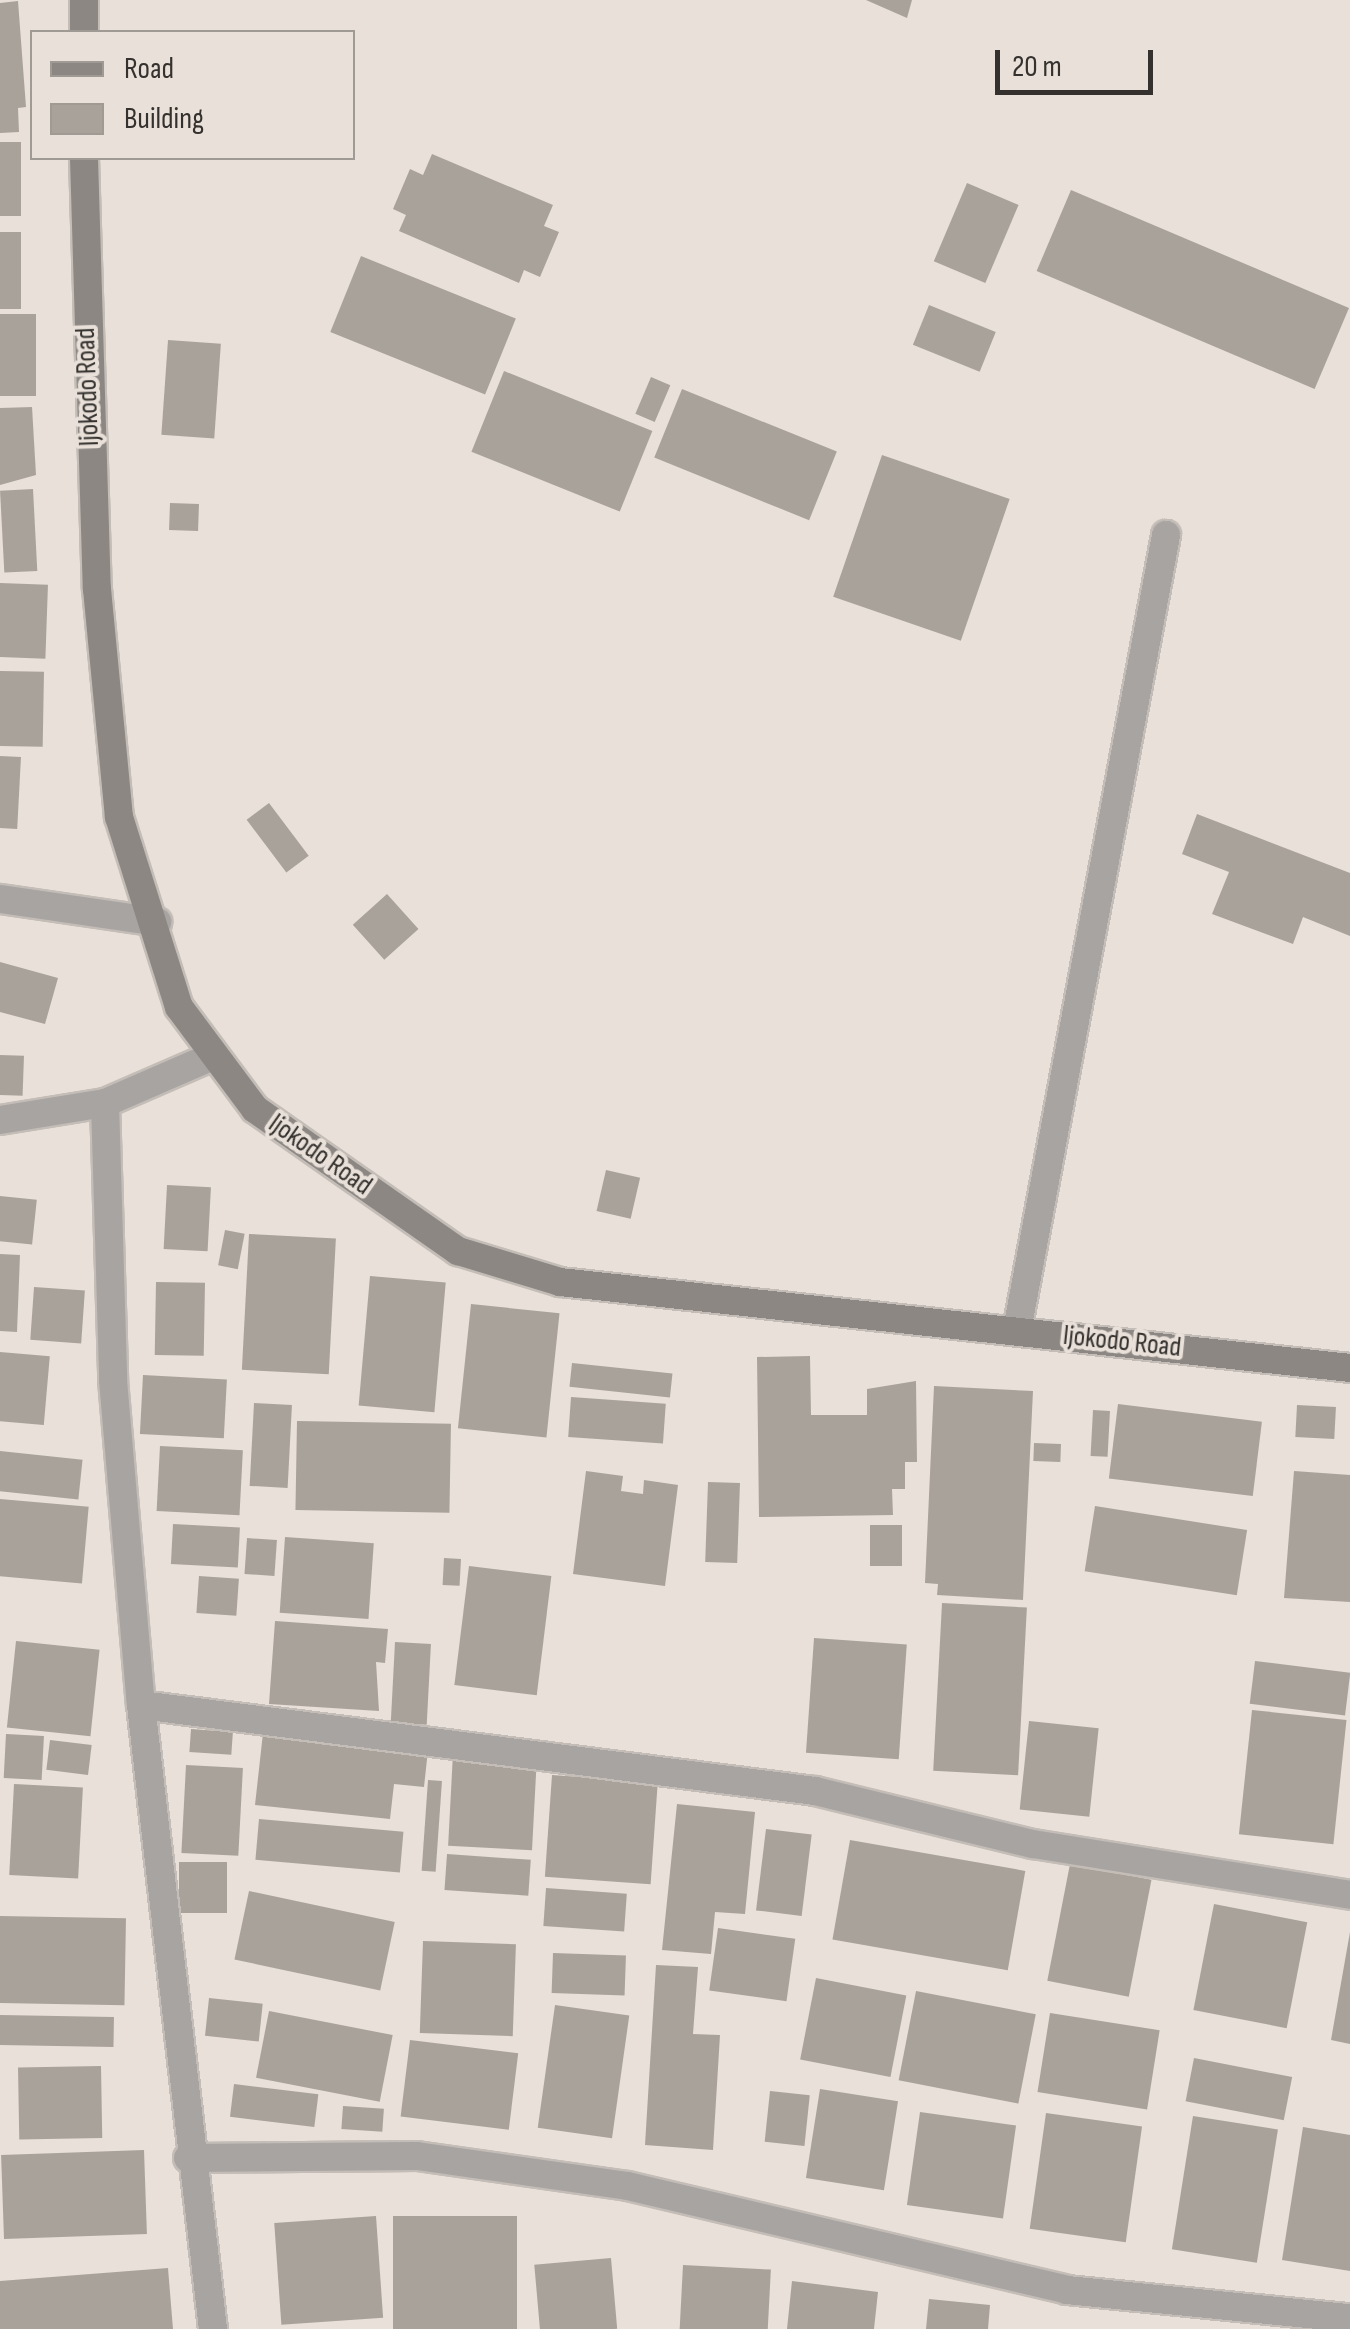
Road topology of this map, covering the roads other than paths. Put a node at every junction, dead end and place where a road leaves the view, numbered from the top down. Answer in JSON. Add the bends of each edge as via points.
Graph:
{"nodes":[{"id":1,"x":84,"y":0,"type":"edge"},
{"id":2,"x":84,"y":30,"type":"edge"},
{"id":3,"x":84,"y":160,"type":"edge"},
{"id":4,"x":1166,"y":535,"type":"dead end"},
{"id":5,"x":0,"y":900,"type":"edge"},
{"id":6,"x":158,"y":922,"type":"junction"},
{"id":7,"x":211,"y":1057,"type":"junction"},
{"id":8,"x":106,"y":1103,"type":"junction"},
{"id":9,"x":0,"y":1120,"type":"edge"},
{"id":10,"x":1017,"y":1330,"type":"junction"},
{"id":11,"x":1350,"y":1368,"type":"edge"},
{"id":12,"x":141,"y":1705,"type":"junction"},
{"id":13,"x":1350,"y":1895,"type":"edge"},
{"id":14,"x":188,"y":2158,"type":"junction"},
{"id":15,"x":1350,"y":2318,"type":"edge"},
{"id":16,"x":213,"y":2329,"type":"edge"}],
"edges":[{"from":1,"to":2,"type":"main road"},
{"from":3,"to":6,"type":"main road","name":"Ijokodo Road","via":[[108,737],[137,894]]},
{"from":4,"to":10,"type":"street"},
{"from":5,"to":6,"type":"street"},
{"from":6,"to":7,"type":"main road","name":"Ijokodo Road","via":[[179,1007]]},
{"from":7,"to":8,"type":"street"},
{"from":7,"to":10,"type":"main road","name":"Ijokodo Road","via":[[254,1110],[458,1250],[560,1282],[716,1305]]},
{"from":8,"to":9,"type":"street"},
{"from":8,"to":12,"type":"street","via":[[113,1380]]},
{"from":10,"to":11,"type":"main road","name":"Ijokodo Road"},
{"from":12,"to":13,"type":"street","via":[[815,1790],[1034,1844]]},
{"from":12,"to":14,"type":"street"},
{"from":14,"to":15,"type":"street","via":[[417,2156],[628,2186],[1067,2290]]},
{"from":14,"to":16,"type":"street"}]}
